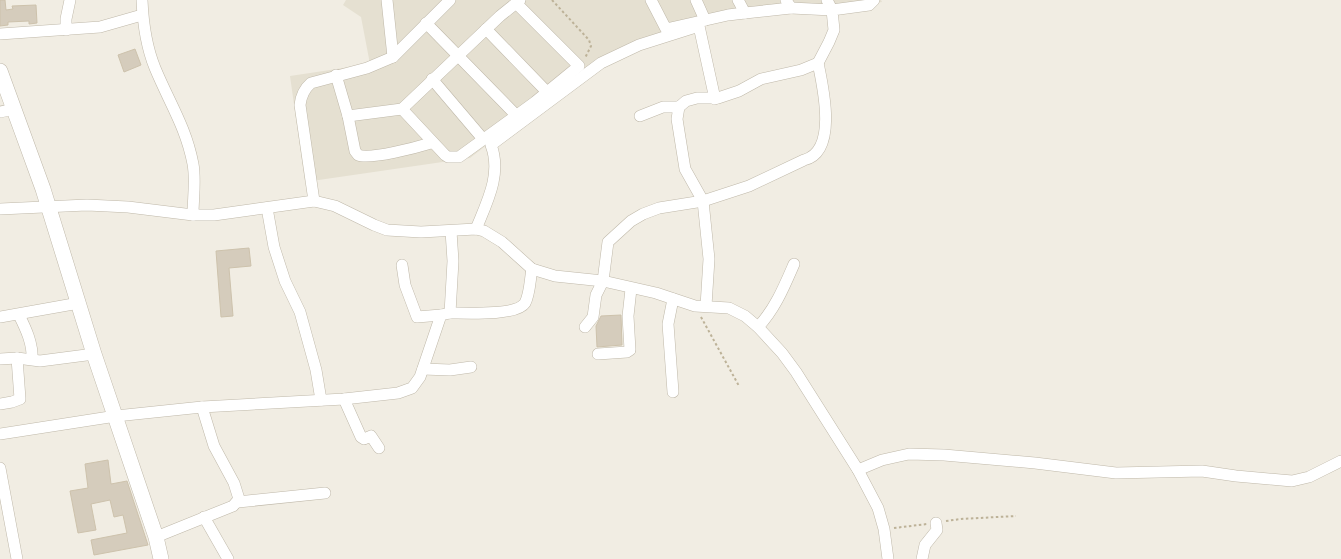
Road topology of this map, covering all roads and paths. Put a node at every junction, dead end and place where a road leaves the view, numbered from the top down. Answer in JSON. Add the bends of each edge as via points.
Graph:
{"nodes":[{"id":1,"x":70,"y":0,"type":"edge"},
{"id":2,"x":142,"y":0,"type":"edge"},
{"id":3,"x":387,"y":0,"type":"edge"},
{"id":4,"x":450,"y":0,"type":"edge"},
{"id":5,"x":552,"y":0,"type":"edge"},
{"id":6,"x":651,"y":0,"type":"edge"},
{"id":7,"x":696,"y":0,"type":"edge"},
{"id":8,"x":738,"y":0,"type":"edge"},
{"id":9,"x":874,"y":0,"type":"edge"},
{"id":10,"x":518,"y":2,"type":"edge"},
{"id":11,"x":788,"y":4,"type":"edge"},
{"id":12,"x":830,"y":5,"type":"edge"},
{"id":13,"x":745,"y":13,"type":"junction"},
{"id":14,"x":142,"y":15,"type":"junction"},
{"id":15,"x":705,"y":20,"type":"junction"},
{"id":16,"x":426,"y":23,"type":"junction"},
{"id":17,"x":486,"y":29,"type":"junction"},
{"id":18,"x":66,"y":30,"type":"junction"},
{"id":19,"x":0,"y":34,"type":"edge"},
{"id":20,"x":460,"y":56,"type":"junction"},
{"id":21,"x":393,"y":57,"type":"junction"},
{"id":22,"x":818,"y":63,"type":"junction"},
{"id":23,"x":579,"y":66,"type":"junction"},
{"id":24,"x":0,"y":71,"type":"edge"},
{"id":25,"x":336,"y":75,"type":"junction"},
{"id":26,"x":432,"y":79,"type":"junction"},
{"id":27,"x":547,"y":92,"type":"junction"},
{"id":28,"x":715,"y":99,"type":"junction"},
{"id":29,"x":679,"y":108,"type":"junction"},
{"id":30,"x":402,"y":109,"type":"junction"},
{"id":31,"x":7,"y":111,"type":"edge"},
{"id":32,"x":348,"y":116,"type":"junction"},
{"id":33,"x":516,"y":116,"type":"junction"},
{"id":34,"x":640,"y":116,"type":"dead end"},
{"id":35,"x":483,"y":140,"type":"junction"},
{"id":36,"x":431,"y":143,"type":"junction"},
{"id":37,"x":703,"y":201,"type":"junction"},
{"id":38,"x":314,"y":202,"type":"junction"},
{"id":39,"x":48,"y":206,"type":"junction"},
{"id":40,"x":267,"y":208,"type":"junction"},
{"id":41,"x":0,"y":209,"type":"edge"},
{"id":42,"x":193,"y":215,"type":"junction"},
{"id":43,"x":476,"y":229,"type":"junction"},
{"id":44,"x":451,"y":231,"type":"junction"},
{"id":45,"x":794,"y":264,"type":"dead end"},
{"id":46,"x":402,"y":265,"type":"dead end"},
{"id":47,"x":532,"y":269,"type":"junction"},
{"id":48,"x":603,"y":281,"type":"junction"},
{"id":49,"x":631,"y":289,"type":"junction"},
{"id":50,"x":673,"y":300,"type":"junction"},
{"id":51,"x":79,"y":303,"type":"junction"},
{"id":52,"x":701,"y":306,"type":"junction"},
{"id":53,"x":445,"y":314,"type":"junction"},
{"id":54,"x":18,"y":315,"type":"junction"},
{"id":55,"x":0,"y":318,"type":"edge"},
{"id":56,"x":758,"y":326,"type":"junction"},
{"id":57,"x":585,"y":327,"type":"dead end"},
{"id":58,"x":94,"y":354,"type":"junction"},
{"id":59,"x":598,"y":354,"type":"dead end"},
{"id":60,"x":17,"y":358,"type":"junction"},
{"id":61,"x":0,"y":360,"type":"edge"},
{"id":62,"x":32,"y":360,"type":"junction"},
{"id":63,"x":471,"y":367,"type":"dead end"},
{"id":64,"x":423,"y":369,"type":"junction"},
{"id":65,"x":740,"y":386,"type":"dead end"},
{"id":66,"x":673,"y":392,"type":"dead end"},
{"id":67,"x":344,"y":399,"type":"junction"},
{"id":68,"x":321,"y":400,"type":"junction"},
{"id":69,"x":0,"y":404,"type":"edge"},
{"id":70,"x":202,"y":407,"type":"junction"},
{"id":71,"x":116,"y":416,"type":"junction"},
{"id":72,"x":0,"y":434,"type":"edge"},
{"id":73,"x":379,"y":448,"type":"dead end"},
{"id":74,"x":1341,"y":461,"type":"edge"},
{"id":75,"x":0,"y":468,"type":"edge"},
{"id":76,"x":858,"y":470,"type":"junction"},
{"id":77,"x":325,"y":493,"type":"dead end"},
{"id":78,"x":238,"y":502,"type":"junction"},
{"id":79,"x":1016,"y":516,"type":"dead end"},
{"id":80,"x":204,"y":517,"type":"junction"},
{"id":81,"x":936,"y":523,"type":"junction"},
{"id":82,"x":12,"y":526,"type":"junction"},
{"id":83,"x":0,"y":529,"type":"edge"},
{"id":84,"x":884,"y":529,"type":"junction"},
{"id":85,"x":156,"y":537,"type":"junction"},
{"id":86,"x":18,"y":559,"type":"edge"},
{"id":87,"x":161,"y":559,"type":"edge"},
{"id":88,"x":228,"y":559,"type":"edge"},
{"id":89,"x":888,"y":559,"type":"edge"},
{"id":90,"x":922,"y":559,"type":"edge"}],
"edges":[{"from":1,"to":18,"type":"street"},
{"from":2,"to":14,"type":"street"},
{"from":3,"to":21,"type":"street"},
{"from":4,"to":16,"type":"street"},
{"from":5,"to":23,"type":"path","via":[[591,43]]},
{"from":6,"to":15,"type":"street","via":[[666,29]]},
{"from":7,"to":15,"type":"street"},
{"from":8,"to":13,"type":"street"},
{"from":9,"to":12,"type":"street","via":[[869,5]]},
{"from":10,"to":17,"type":"street"},
{"from":10,"to":23,"type":"street"},
{"from":11,"to":12,"type":"street"},
{"from":11,"to":13,"type":"street"},
{"from":12,"to":22,"type":"street","via":[[834,30]]},
{"from":13,"to":15,"type":"street"},
{"from":14,"to":18,"type":"street","via":[[100,27]]},
{"from":14,"to":42,"type":"street","via":[[155,69],[182,123],[190,151],[194,167]]},
{"from":16,"to":20,"type":"street"},
{"from":16,"to":21,"type":"street"},
{"from":17,"to":20,"type":"street"},
{"from":17,"to":27,"type":"street"},
{"from":18,"to":19,"type":"street"},
{"from":20,"to":26,"type":"street"},
{"from":20,"to":33,"type":"street"},
{"from":21,"to":25,"type":"street"},
{"from":22,"to":28,"type":"street","via":[[761,79]]},
{"from":22,"to":37,"type":"street","via":[[825,131],[815,155],[749,186]]},
{"from":23,"to":27,"type":"street"},
{"from":24,"to":31,"type":"street"},
{"from":25,"to":32,"type":"street"},
{"from":25,"to":38,"type":"street","via":[[311,83],[300,98]]},
{"from":26,"to":30,"type":"street"},
{"from":26,"to":35,"type":"street"},
{"from":27,"to":33,"type":"street"},
{"from":28,"to":29,"type":"street","via":[[692,99]]},
{"from":28,"to":43,"type":"street","via":[[700,26],[639,46],[602,63],[491,145],[495,156],[494,179]]},
{"from":29,"to":34,"type":"street","via":[[667,106]]},
{"from":29,"to":37,"type":"street","via":[[676,119],[685,168]]},
{"from":30,"to":32,"type":"street"},
{"from":30,"to":36,"type":"street"},
{"from":31,"to":39,"type":"street"},
{"from":32,"to":36,"type":"street","via":[[355,151],[360,156]]},
{"from":33,"to":35,"type":"street"},
{"from":35,"to":36,"type":"street","via":[[463,155],[453,158]]},
{"from":37,"to":48,"type":"street","via":[[658,208],[631,220],[608,242]]},
{"from":37,"to":52,"type":"street","via":[[709,259]]},
{"from":38,"to":40,"type":"street"},
{"from":38,"to":44,"type":"street","via":[[334,206],[387,230]]},
{"from":39,"to":41,"type":"street"},
{"from":39,"to":42,"type":"street","via":[[128,207]]},
{"from":39,"to":51,"type":"street"},
{"from":40,"to":42,"type":"street"},
{"from":40,"to":68,"type":"street","via":[[285,281],[300,312]]},
{"from":43,"to":44,"type":"street"},
{"from":43,"to":47,"type":"street","via":[[502,242]]},
{"from":44,"to":53,"type":"street","via":[[453,261]]},
{"from":45,"to":56,"type":"street","via":[[775,304]]},
{"from":46,"to":53,"type":"street","via":[[405,285],[417,317]]},
{"from":47,"to":48,"type":"street","via":[[555,276]]},
{"from":47,"to":53,"type":"street","via":[[525,302],[518,309]]},
{"from":48,"to":49,"type":"street"},
{"from":48,"to":57,"type":"street","via":[[596,295],[593,316]]},
{"from":49,"to":50,"type":"street"},
{"from":49,"to":59,"type":"street","via":[[628,316],[630,350]]},
{"from":50,"to":52,"type":"street"},
{"from":50,"to":66,"type":"street","via":[[668,324]]},
{"from":51,"to":54,"type":"street"},
{"from":51,"to":58,"type":"street"},
{"from":52,"to":56,"type":"street","via":[[729,308]]},
{"from":52,"to":65,"type":"path"},
{"from":53,"to":64,"type":"street"},
{"from":54,"to":55,"type":"street"},
{"from":54,"to":62,"type":"street","via":[[32,349]]},
{"from":56,"to":76,"type":"street","via":[[796,372]]},
{"from":58,"to":62,"type":"street"},
{"from":58,"to":71,"type":"street"},
{"from":60,"to":61,"type":"street"},
{"from":60,"to":62,"type":"street"},
{"from":60,"to":69,"type":"street","via":[[20,399]]},
{"from":63,"to":64,"type":"street"},
{"from":64,"to":67,"type":"street","via":[[416,384],[408,391]]},
{"from":67,"to":68,"type":"street"},
{"from":67,"to":73,"type":"street","via":[[364,439],[371,436]]},
{"from":68,"to":70,"type":"street"},
{"from":70,"to":71,"type":"street"},
{"from":70,"to":78,"type":"street","via":[[214,446],[238,493]]},
{"from":71,"to":72,"type":"street"},
{"from":71,"to":85,"type":"street"},
{"from":74,"to":76,"type":"street","via":[[1292,481],[1202,471],[1116,473],[909,454]]},
{"from":75,"to":82,"type":"street"},
{"from":76,"to":84,"type":"street","via":[[874,500]]},
{"from":77,"to":78,"type":"street"},
{"from":78,"to":80,"type":"street"},
{"from":79,"to":81,"type":"path","via":[[961,518]]},
{"from":80,"to":85,"type":"street"},
{"from":80,"to":88,"type":"street"},
{"from":81,"to":84,"type":"path"},
{"from":81,"to":90,"type":"street","via":[[937,530],[926,545]]},
{"from":82,"to":83,"type":"street"},
{"from":82,"to":86,"type":"street"},
{"from":84,"to":89,"type":"street"},
{"from":85,"to":87,"type":"street"}]}
